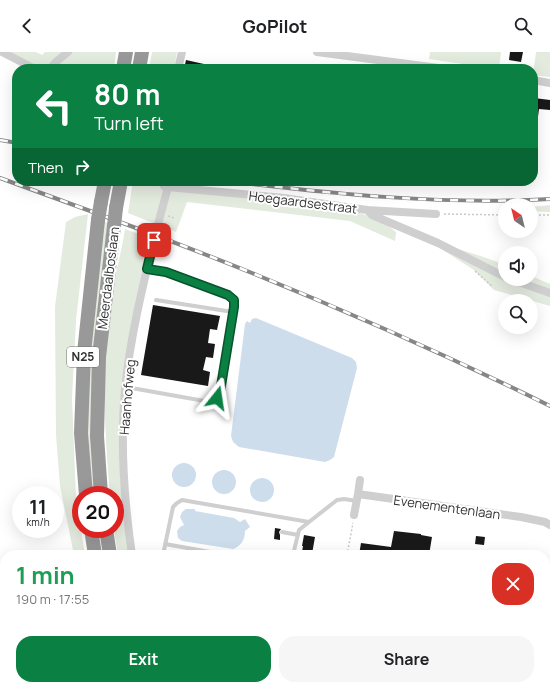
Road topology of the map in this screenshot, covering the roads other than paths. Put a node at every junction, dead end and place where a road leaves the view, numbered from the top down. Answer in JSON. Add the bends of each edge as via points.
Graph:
{"nodes":[{"id":1,"x":2,"y":52,"type":"edge"},
{"id":2,"x":68,"y":52,"type":"edge"},
{"id":3,"x":126,"y":52,"type":"edge"},
{"id":4,"x":142,"y":52,"type":"edge"},
{"id":5,"x":182,"y":52,"type":"edge"},
{"id":6,"x":317,"y":52,"type":"edge"},
{"id":7,"x":25,"y":64,"type":"edge"},
{"id":8,"x":54,"y":64,"type":"edge"},
{"id":9,"x":124,"y":64,"type":"edge"},
{"id":10,"x":140,"y":64,"type":"edge"},
{"id":11,"x":179,"y":64,"type":"edge"},
{"id":12,"x":408,"y":64,"type":"edge"},
{"id":13,"x":538,"y":81,"type":"edge"},
{"id":14,"x":550,"y":83,"type":"edge"},
{"id":15,"x":104,"y":186,"type":"edge"},
{"id":16,"x":120,"y":186,"type":"edge"},
{"id":17,"x":164,"y":186,"type":"edge"},
{"id":18,"x":168,"y":187,"type":"junction"},
{"id":19,"x":367,"y":210,"type":"junction"},
{"id":20,"x":436,"y":214,"type":"road end"},
{"id":21,"x":158,"y":224,"type":"tunnel mouth"},
{"id":22,"x":154,"y":240,"type":"tunnel mouth"},
{"id":23,"x":147,"y":269,"type":"junction"},
{"id":24,"x":498,"y":273,"type":"edge"},
{"id":25,"x":530,"y":286,"type":"edge"},
{"id":26,"x":550,"y":293,"type":"edge"},
{"id":27,"x":156,"y":300,"type":"dead end"},
{"id":28,"x":233,"y":312,"type":"junction"},
{"id":29,"x":126,"y":387,"type":"junction"},
{"id":30,"x":360,"y":480,"type":"dead end"},
{"id":31,"x":85,"y":486,"type":"edge"},
{"id":32,"x":100,"y":486,"type":"edge"},
{"id":33,"x":357,"y":498,"type":"junction"},
{"id":34,"x":354,"y":515,"type":"road end"},
{"id":35,"x":309,"y":522,"type":"junction"},
{"id":36,"x":550,"y":525,"type":"edge"},
{"id":37,"x":282,"y":532,"type":"dead end"},
{"id":38,"x":298,"y":535,"type":"junction"},
{"id":39,"x":92,"y":538,"type":"edge"},
{"id":40,"x":107,"y":538,"type":"edge"},
{"id":41,"x":165,"y":544,"type":"junction"},
{"id":42,"x":94,"y":550,"type":"edge"},
{"id":43,"x":109,"y":550,"type":"edge"},
{"id":44,"x":131,"y":550,"type":"edge"},
{"id":45,"x":164,"y":550,"type":"edge"},
{"id":46,"x":199,"y":550,"type":"edge"},
{"id":47,"x":294,"y":550,"type":"edge"}],
"edges":[{"from":1,"to":7,"type":"street"},
{"from":2,"to":8,"type":"street"},
{"from":3,"to":9,"type":"highway"},
{"from":4,"to":10,"type":"highway"},
{"from":5,"to":11,"type":"street"},
{"from":6,"to":12,"type":"street"},
{"from":13,"to":14,"type":"street"},
{"from":15,"to":31,"type":"highway","name":"Meerdaalboslaan","number":"N25","bridge":true,"via":[[84,353],[81,433]]},
{"from":16,"to":32,"type":"highway","name":"Meerdaalboslaan","number":"N25","bridge":true,"via":[[99,357],[97,436]]},
{"from":17,"to":18,"type":"street"},
{"from":18,"to":19,"type":"street","name":"Hoegaardsestraat","via":[[284,198]]},
{"from":18,"to":21,"type":"street"},
{"from":19,"to":20,"type":"street"},
{"from":19,"to":24,"type":"street","name":"Hoegaardsestraat","via":[[372,215],[438,243]]},
{"from":22,"to":23,"type":"street","name":"Haanhofweg"},
{"from":23,"to":28,"type":"lane","via":[[166,272],[230,296],[234,302]]},
{"from":23,"to":29,"type":"street","name":"Haanhofweg"},
{"from":25,"to":26,"type":"street"},
{"from":27,"to":28,"type":"lane"},
{"from":28,"to":29,"type":"lane","via":[[220,392],[215,400],[207,401]]},
{"from":29,"to":44,"type":"street","name":"Haanhofweg","via":[[123,433],[125,496]]},
{"from":30,"to":33,"type":"street"},
{"from":33,"to":34,"type":"street"},
{"from":33,"to":35,"type":"lane","via":[[336,500]]},
{"from":33,"to":36,"type":"street","name":"Evenementenlaan","via":[[521,517]]},
{"from":35,"to":38,"type":"lane","via":[[299,530]]},
{"from":35,"to":41,"type":"lane","via":[[182,500],[173,507]]},
{"from":37,"to":38,"type":"lane"},
{"from":38,"to":47,"type":"lane"},
{"from":39,"to":42,"type":"highway"},
{"from":40,"to":43,"type":"highway"},
{"from":41,"to":45,"type":"lane"},
{"from":41,"to":46,"type":"lane"}]}
